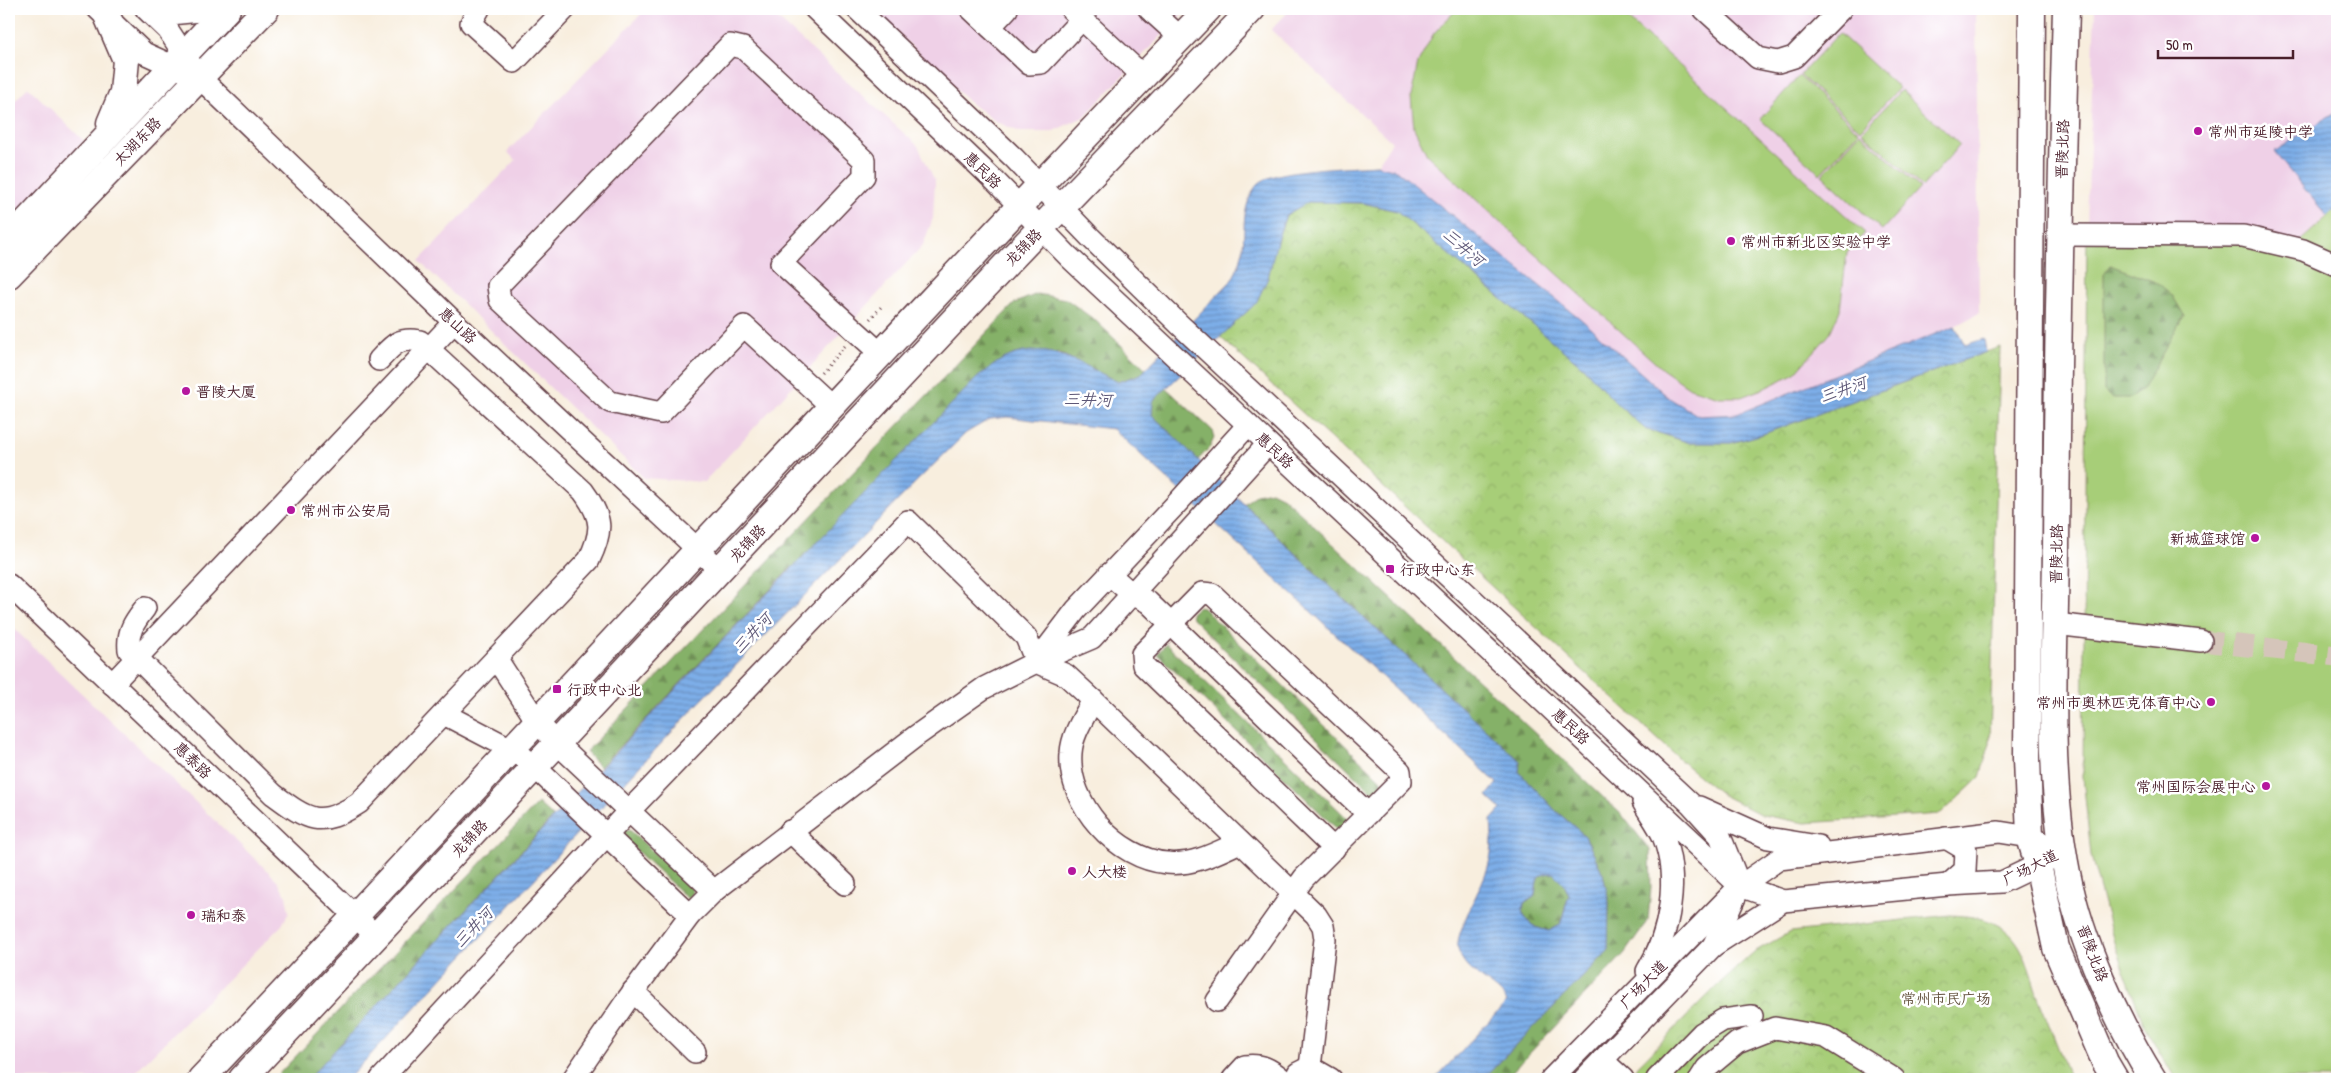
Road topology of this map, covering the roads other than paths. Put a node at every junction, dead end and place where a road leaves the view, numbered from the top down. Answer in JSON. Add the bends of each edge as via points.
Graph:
{"nodes":[{"id":1,"x":146,"y":9,"type":"edge"},
{"id":2,"x":169,"y":9,"type":"edge"},
{"id":3,"x":195,"y":9,"type":"edge"},
{"id":4,"x":227,"y":9,"type":"edge"},
{"id":5,"x":266,"y":9,"type":"edge"},
{"id":6,"x":479,"y":9,"type":"edge"},
{"id":7,"x":565,"y":9,"type":"edge"},
{"id":8,"x":815,"y":9,"type":"edge"},
{"id":9,"x":857,"y":9,"type":"edge"},
{"id":10,"x":971,"y":9,"type":"edge"},
{"id":11,"x":1008,"y":9,"type":"edge"},
{"id":12,"x":1149,"y":9,"type":"edge"},
{"id":13,"x":1208,"y":9,"type":"edge"},
{"id":14,"x":1252,"y":9,"type":"edge"},
{"id":15,"x":1704,"y":9,"type":"edge"},
{"id":16,"x":1841,"y":9,"type":"edge"},
{"id":17,"x":2032,"y":9,"type":"edge"},
{"id":18,"x":2066,"y":9,"type":"edge"},
{"id":19,"x":103,"y":14,"type":"edge"},
{"id":20,"x":1077,"y":14,"type":"edge"},
{"id":21,"x":990,"y":27,"type":"junction"},
{"id":22,"x":1180,"y":37,"type":"junction"},
{"id":23,"x":177,"y":60,"type":"junction"},
{"id":24,"x":1143,"y":76,"type":"junction"},
{"id":25,"x":199,"y":77,"type":"junction"},
{"id":26,"x":103,"y":139,"type":"junction"},
{"id":27,"x":1039,"y":184,"type":"junction"},
{"id":28,"x":1019,"y":205,"type":"junction"},
{"id":29,"x":1061,"y":208,"type":"junction"},
{"id":30,"x":1041,"y":228,"type":"junction"},
{"id":31,"x":2060,"y":236,"type":"junction"},
{"id":32,"x":9,"y":240,"type":"edge"},
{"id":33,"x":2334,"y":261,"type":"edge"},
{"id":34,"x":9,"y":275,"type":"edge"},
{"id":35,"x":454,"y":322,"type":"junction"},
{"id":36,"x":430,"y":348,"type":"junction"},
{"id":37,"x":881,"y":354,"type":"junction"},
{"id":38,"x":379,"y":360,"type":"dead end"},
{"id":39,"x":832,"y":407,"type":"junction"},
{"id":40,"x":1248,"y":424,"type":"junction"},
{"id":41,"x":1268,"y":444,"type":"junction"},
{"id":42,"x":700,"y":550,"type":"junction"},
{"id":43,"x":721,"y":571,"type":"junction"},
{"id":44,"x":1109,"y":574,"type":"junction"},
{"id":45,"x":9,"y":585,"type":"edge"},
{"id":46,"x":1132,"y":594,"type":"junction"},
{"id":47,"x":145,"y":608,"type":"dead end"},
{"id":48,"x":1171,"y":624,"type":"junction"},
{"id":49,"x":2055,"y":624,"type":"junction"},
{"id":50,"x":2201,"y":641,"type":"tunnel mouth"},
{"id":51,"x":496,"y":658,"type":"junction"},
{"id":52,"x":136,"y":659,"type":"junction"},
{"id":53,"x":1036,"y":662,"type":"junction"},
{"id":54,"x":112,"y":684,"type":"junction"},
{"id":55,"x":1093,"y":700,"type":"junction"},
{"id":56,"x":444,"y":714,"type":"junction"},
{"id":57,"x":538,"y":723,"type":"junction"},
{"id":58,"x":558,"y":744,"type":"junction"},
{"id":59,"x":513,"y":750,"type":"junction"},
{"id":60,"x":536,"y":768,"type":"junction"},
{"id":61,"x":1632,"y":783,"type":"junction"},
{"id":62,"x":1690,"y":803,"type":"junction"},
{"id":63,"x":623,"y":808,"type":"junction"},
{"id":64,"x":1368,"y":814,"type":"junction"},
{"id":65,"x":601,"y":831,"type":"junction"},
{"id":66,"x":790,"y":831,"type":"junction"},
{"id":67,"x":1946,"y":838,"type":"junction"},
{"id":68,"x":2030,"y":838,"type":"junction"},
{"id":69,"x":1240,"y":842,"type":"junction"},
{"id":70,"x":1334,"y":849,"type":"junction"},
{"id":71,"x":1851,"y":850,"type":"junction"},
{"id":72,"x":2064,"y":852,"type":"junction"},
{"id":73,"x":2038,"y":865,"type":"junction"},
{"id":74,"x":845,"y":884,"type":"dead end"},
{"id":75,"x":1948,"y":885,"type":"junction"},
{"id":76,"x":1740,"y":886,"type":"junction"},
{"id":77,"x":714,"y":891,"type":"junction"},
{"id":78,"x":1292,"y":893,"type":"junction"},
{"id":79,"x":1783,"y":901,"type":"junction"},
{"id":80,"x":690,"y":915,"type":"junction"},
{"id":81,"x":356,"y":917,"type":"junction"},
{"id":82,"x":376,"y":936,"type":"junction"},
{"id":83,"x":1713,"y":946,"type":"junction"},
{"id":84,"x":633,"y":991,"type":"junction"},
{"id":85,"x":1633,"y":993,"type":"junction"},
{"id":86,"x":1217,"y":1001,"type":"dead end"},
{"id":87,"x":1752,"y":1016,"type":"dead end"},
{"id":88,"x":695,"y":1052,"type":"dead end"},
{"id":89,"x":1602,"y":1060,"type":"junction"},
{"id":90,"x":1307,"y":1073,"type":"edge"},
{"id":91,"x":202,"y":1079,"type":"edge"},
{"id":92,"x":242,"y":1079,"type":"edge"},
{"id":93,"x":381,"y":1079,"type":"edge"},
{"id":94,"x":572,"y":1079,"type":"edge"},
{"id":95,"x":1233,"y":1079,"type":"edge"},
{"id":96,"x":1284,"y":1079,"type":"edge"},
{"id":97,"x":1331,"y":1079,"type":"edge"},
{"id":98,"x":1551,"y":1079,"type":"edge"},
{"id":99,"x":1584,"y":1079,"type":"edge"},
{"id":100,"x":1623,"y":1079,"type":"edge"},
{"id":101,"x":1657,"y":1079,"type":"edge"},
{"id":102,"x":1700,"y":1079,"type":"edge"},
{"id":103,"x":1894,"y":1079,"type":"edge"},
{"id":104,"x":2115,"y":1079,"type":"edge"},
{"id":105,"x":2153,"y":1079,"type":"edge"}],
"edges":[{"from":1,"to":23,"type":"street","name":"惠山路","via":[[168,30]]},
{"from":2,"to":3,"type":"main road"},
{"from":4,"to":23,"type":"main road","name":"太湖东路"},
{"from":5,"to":25,"type":"main road","name":"太湖东路"},
{"from":6,"to":7,"type":"street","via":[[470,23],[514,62]]},
{"from":8,"to":28,"type":"street","name":"惠民路"},
{"from":9,"to":27,"type":"street","name":"惠民路"},
{"from":10,"to":21,"type":"street"},
{"from":11,"to":21,"type":"street"},
{"from":12,"to":22,"type":"street"},
{"from":13,"to":22,"type":"main road","name":"龙锦路"},
{"from":14,"to":29,"type":"main road","name":"龙锦路"},
{"from":15,"to":16,"type":"street","via":[[1758,58],[1778,62],[1794,57]]},
{"from":17,"to":68,"type":"main road","name":"晋陵北路","via":[[2026,758]]},
{"from":18,"to":31,"type":"main road","name":"晋陵北路"},
{"from":19,"to":23,"type":"street","name":"惠山路","via":[[144,53]]},
{"from":19,"to":26,"type":"main road","via":[[126,60],[123,92]]},
{"from":20,"to":21,"type":"street","via":[[1041,64],[1029,64]]},
{"from":20,"to":24,"type":"street"},
{"from":22,"to":24,"type":"main road","name":"龙锦路"},
{"from":23,"to":25,"type":"street","name":"惠山路"},
{"from":23,"to":26,"type":"main road","name":"太湖东路"},
{"from":24,"to":27,"type":"main road","name":"龙锦路"},
{"from":25,"to":34,"type":"main road","name":"太湖东路"},
{"from":25,"to":35,"type":"street","name":"惠山路"},
{"from":26,"to":32,"type":"main road","name":"太湖东路"},
{"from":27,"to":28,"type":"main road","name":"龙锦路"},
{"from":27,"to":29,"type":"street","name":"惠民路"},
{"from":28,"to":30,"type":"street","name":"惠民路"},
{"from":28,"to":37,"type":"main road","name":"龙锦路"},
{"from":29,"to":30,"type":"main road","name":"龙锦路"},
{"from":29,"to":62,"type":"street","name":"惠民路","via":[[1180,325]]},
{"from":30,"to":40,"type":"street","name":"惠民路"},
{"from":30,"to":43,"type":"main road","name":"龙锦路"},
{"from":31,"to":33,"type":"street","via":[[2243,236]]},
{"from":31,"to":49,"type":"main road","name":"晋陵北路"},
{"from":35,"to":36,"type":"street"},
{"from":35,"to":42,"type":"street","name":"惠山路"},
{"from":36,"to":38,"type":"street","via":[[420,340],[406,338]]},
{"from":36,"to":51,"type":"street","via":[[583,491],[595,508],[600,525],[589,560]]},
{"from":36,"to":52,"type":"street"},
{"from":37,"to":39,"type":"main road","name":"龙锦路"},
{"from":37,"to":39,"type":"street","via":[[781,263],[864,176],[864,160],[743,48],[730,45],[498,286],[500,300],[610,402],[661,413],[744,326]]},
{"from":39,"to":42,"type":"main road","name":"龙锦路"},
{"from":40,"to":41,"type":"street","name":"惠民路"},
{"from":40,"to":44,"type":"street"},
{"from":41,"to":46,"type":"street"},
{"from":41,"to":61,"type":"street","name":"惠民路"},
{"from":42,"to":43,"type":"street","name":"惠山路"},
{"from":42,"to":57,"type":"main road","name":"龙锦路"},
{"from":43,"to":58,"type":"main road","name":"龙锦路"},
{"from":44,"to":46,"type":"street"},
{"from":44,"to":53,"type":"street"},
{"from":45,"to":54,"type":"street","name":"惠泰路"},
{"from":46,"to":48,"type":"street","via":[[1148,602]]},
{"from":46,"to":53,"type":"street","via":[[1092,638]]},
{"from":47,"to":52,"type":"street","via":[[132,624],[127,638],[128,650]]},
{"from":48,"to":64,"type":"street"},
{"from":48,"to":64,"type":"street","via":[[1202,593],[1212,594],[1400,771],[1400,781]]},
{"from":48,"to":70,"type":"street","via":[[1142,654],[1143,665]]},
{"from":49,"to":50,"type":"street"},
{"from":49,"to":72,"type":"main road","name":"晋陵北路","via":[[2054,773]]},
{"from":51,"to":56,"type":"street"},
{"from":51,"to":57,"type":"street"},
{"from":52,"to":54,"type":"street"},
{"from":52,"to":56,"type":"street","via":[[273,794],[312,818],[326,820],[359,803]]},
{"from":53,"to":55,"type":"street","via":[[1066,675]]},
{"from":53,"to":63,"type":"street","via":[[1026,637],[908,521]]},
{"from":53,"to":66,"type":"street","via":[[984,688]]},
{"from":54,"to":81,"type":"street","name":"惠泰路"},
{"from":55,"to":69,"type":"street"},
{"from":55,"to":69,"type":"street","via":[[1071,751],[1071,778],[1090,816],[1125,849],[1143,858],[1169,864],[1203,858]]},
{"from":56,"to":59,"type":"street"},
{"from":57,"to":58,"type":"street"},
{"from":57,"to":59,"type":"main road","name":"龙锦路"},
{"from":58,"to":60,"type":"main road","name":"龙锦路"},
{"from":58,"to":63,"type":"street"},
{"from":59,"to":60,"type":"street"},
{"from":59,"to":81,"type":"main road","name":"龙锦路"},
{"from":60,"to":65,"type":"street"},
{"from":60,"to":82,"type":"main road","name":"龙锦路"},
{"from":61,"to":76,"type":"street","name":"惠民路"},
{"from":61,"to":85,"type":"street","via":[[1663,837],[1671,875],[1669,919],[1655,958]]},
{"from":62,"to":71,"type":"street","via":[[1768,838]]},
{"from":62,"to":76,"type":"street","name":"惠民路","via":[[1720,836]]},
{"from":63,"to":65,"type":"street"},
{"from":63,"to":77,"type":"street"},
{"from":64,"to":70,"type":"street"},
{"from":65,"to":80,"type":"street"},
{"from":65,"to":93,"type":"street"},
{"from":66,"to":74,"type":"street"},
{"from":66,"to":77,"type":"street"},
{"from":67,"to":68,"type":"street","name":"广场大道","via":[[1998,832]]},
{"from":67,"to":71,"type":"street","name":"广场大道"},
{"from":67,"to":75,"type":"street","via":[[1966,850],[1965,870]]},
{"from":68,"to":72,"type":"street","name":"广场大道"},
{"from":68,"to":73,"type":"main road","name":"晋陵北路"},
{"from":69,"to":78,"type":"street"},
{"from":70,"to":78,"type":"street"},
{"from":71,"to":76,"type":"street","name":"广场大道","via":[[1779,859]]},
{"from":72,"to":73,"type":"street","name":"广场大道"},
{"from":72,"to":105,"type":"main road","name":"晋陵北路","via":[[2086,942],[2133,1048]]},
{"from":73,"to":75,"type":"street","name":"广场大道","via":[[2002,882]]},
{"from":73,"to":104,"type":"main road","name":"晋陵北路","via":[[2056,948]]},
{"from":75,"to":79,"type":"street","name":"广场大道"},
{"from":76,"to":79,"type":"street","name":"惠民路"},
{"from":76,"to":83,"type":"street"},
{"from":76,"to":85,"type":"street","name":"广场大道"},
{"from":77,"to":80,"type":"street"},
{"from":78,"to":86,"type":"street"},
{"from":78,"to":90,"type":"street","via":[[1324,926]]},
{"from":79,"to":83,"type":"street","name":"广场大道"},
{"from":80,"to":84,"type":"street"},
{"from":81,"to":82,"type":"street","name":"惠泰路"},
{"from":81,"to":91,"type":"main road","name":"龙锦路"},
{"from":82,"to":92,"type":"main road","name":"龙锦路"},
{"from":83,"to":89,"type":"street","name":"广场大道"},
{"from":84,"to":88,"type":"street"},
{"from":84,"to":94,"type":"street"},
{"from":85,"to":98,"type":"street","name":"广场大道"},
{"from":87,"to":101,"type":"street","via":[[1722,1020],[1702,1033]]},
{"from":89,"to":99,"type":"street","name":"广场大道"},
{"from":89,"to":100,"type":"street"},
{"from":90,"to":96,"type":"street"},
{"from":90,"to":97,"type":"street"},
{"from":95,"to":96,"type":"street","via":[[1245,1066],[1259,1064]]},
{"from":102,"to":103,"type":"street","via":[[1707,1068],[1737,1043],[1775,1028],[1826,1038]]}]}
